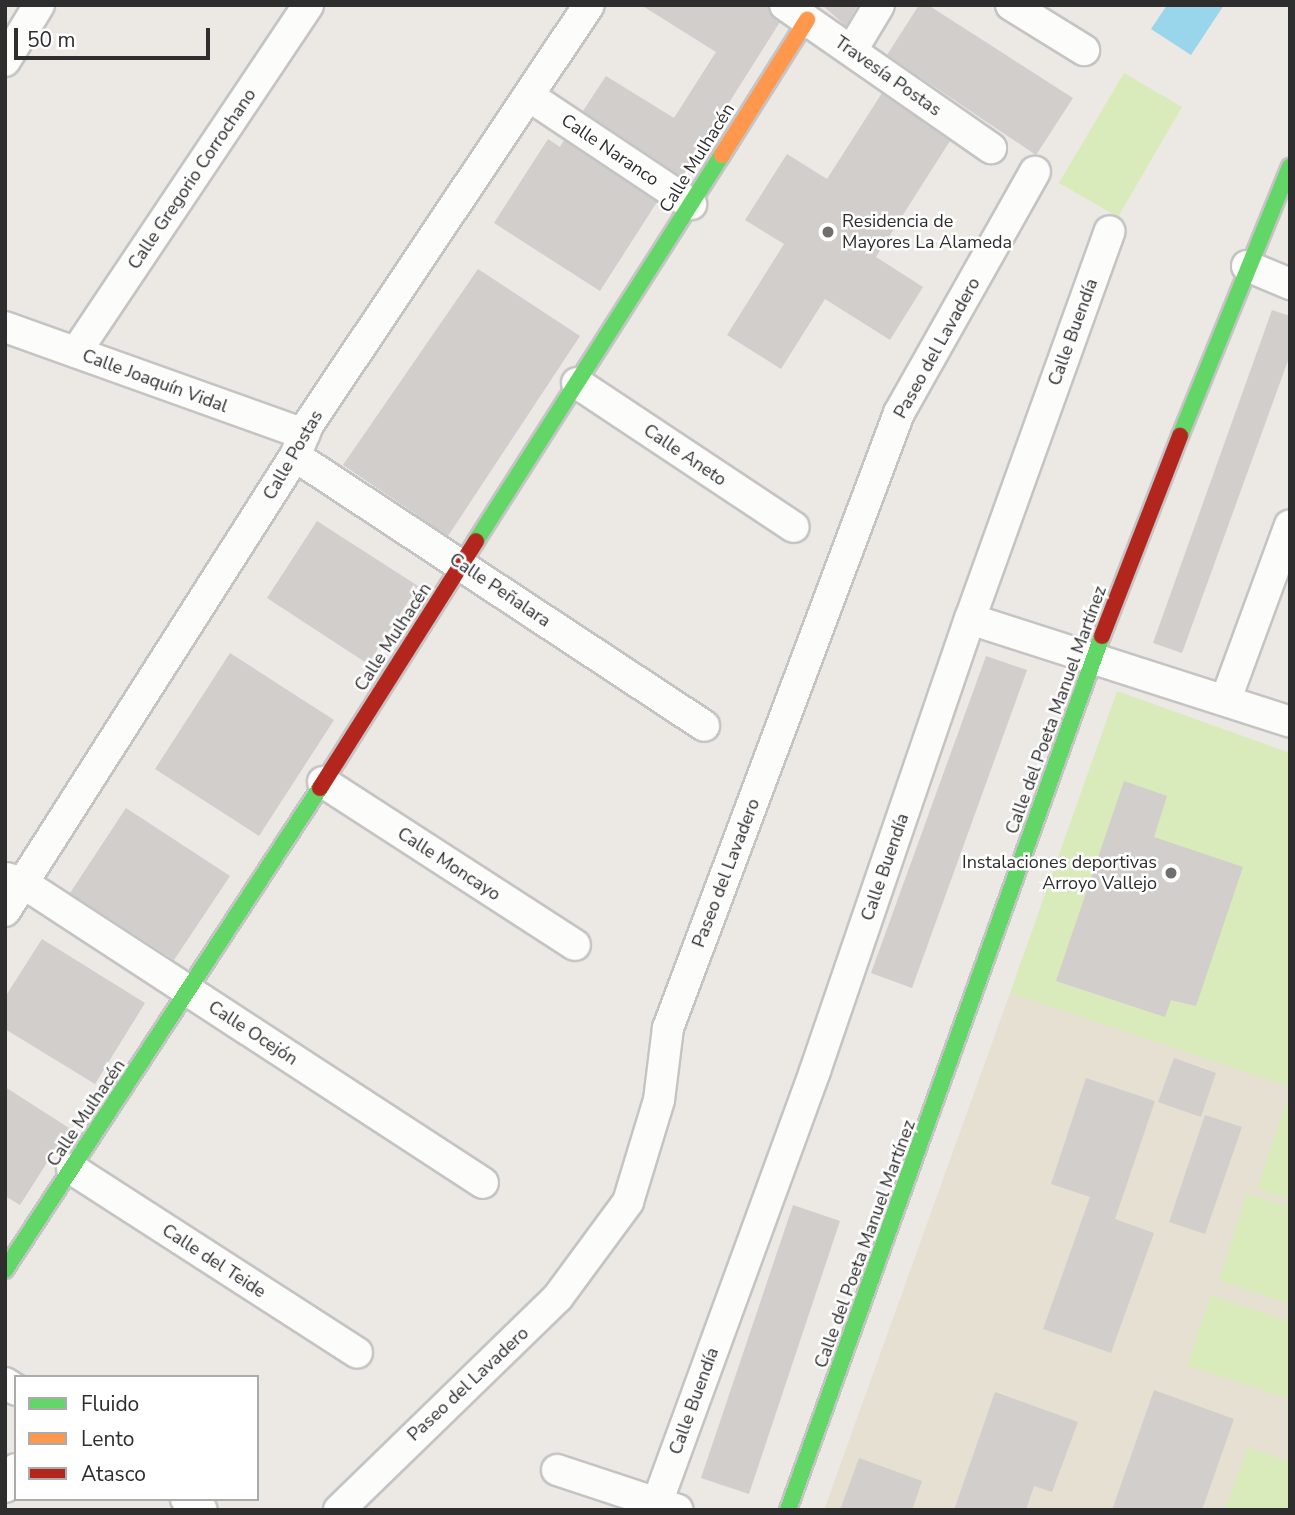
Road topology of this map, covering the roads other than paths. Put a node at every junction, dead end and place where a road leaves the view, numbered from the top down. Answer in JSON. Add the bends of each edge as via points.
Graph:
{"nodes":[{"id":1,"x":39,"y":5,"type":"edge"},
{"id":2,"x":308,"y":5,"type":"edge"},
{"id":3,"x":589,"y":5,"type":"edge"},
{"id":4,"x":879,"y":5,"type":"edge"},
{"id":5,"x":1011,"y":5,"type":"edge"},
{"id":6,"x":796,"y":13,"type":"edge"},
{"id":7,"x":852,"y":50,"type":"junction"},
{"id":8,"x":1084,"y":50,"type":"dead end"},
{"id":9,"x":5,"y":61,"type":"edge"},
{"id":10,"x":529,"y":96,"type":"junction"},
{"id":11,"x":990,"y":148,"type":"dead end"},
{"id":12,"x":1290,"y":167,"type":"edge"},
{"id":13,"x":1035,"y":172,"type":"dead end"},
{"id":14,"x":691,"y":204,"type":"junction"},
{"id":15,"x":1110,"y":231,"type":"dead end"},
{"id":16,"x":1247,"y":267,"type":"junction"},
{"id":17,"x":1290,"y":284,"type":"edge"},
{"id":18,"x":5,"y":327,"type":"edge"},
{"id":19,"x":76,"y":352,"type":"junction"},
{"id":20,"x":576,"y":383,"type":"junction"},
{"id":21,"x":300,"y":445,"type":"junction"},
{"id":22,"x":1290,"y":525,"type":"edge"},
{"id":23,"x":794,"y":527,"type":"dead end"},
{"id":24,"x":461,"y":564,"type":"junction"},
{"id":25,"x":970,"y":619,"type":"junction"},
{"id":26,"x":1092,"y":661,"type":"junction"},
{"id":27,"x":1226,"y":699,"type":"junction"},
{"id":28,"x":1290,"y":722,"type":"edge"},
{"id":29,"x":704,"y":726,"type":"dead end"},
{"id":30,"x":323,"y":782,"type":"junction"},
{"id":31,"x":14,"y":880,"type":"edge"},
{"id":32,"x":5,"y":911,"type":"edge"},
{"id":33,"x":575,"y":945,"type":"dead end"},
{"id":34,"x":190,"y":992,"type":"junction"},
{"id":35,"x":72,"y":1169,"type":"junction"},
{"id":36,"x":483,"y":1183,"type":"dead end"},
{"id":37,"x":5,"y":1270,"type":"edge"},
{"id":38,"x":357,"y":1353,"type":"dead end"},
{"id":39,"x":557,"y":1470,"type":"dead end"},
{"id":40,"x":668,"y":1506,"type":"edge"},
{"id":41,"x":339,"y":1510,"type":"edge"},
{"id":42,"x":788,"y":1510,"type":"edge"}],
"edges":[{"from":1,"to":9,"type":"street"},
{"from":2,"to":19,"type":"street","name":"Calle Gregorio Corrochano"},
{"from":3,"to":10,"type":"street","name":"Calle Postas"},
{"from":4,"to":7,"type":"street"},
{"from":5,"to":8,"type":"street"},
{"from":6,"to":7,"type":"street","name":"Travesía Postas"},
{"from":6,"to":14,"type":"street","name":"Calle Mulhacén"},
{"from":7,"to":11,"type":"street","name":"Travesía Postas"},
{"from":10,"to":14,"type":"street","name":"Calle Naranco"},
{"from":10,"to":21,"type":"street","name":"Calle Postas"},
{"from":12,"to":16,"type":"street","name":"Calle del Poeta Manuel Martínez"},
{"from":13,"to":41,"type":"street","name":"Paseo del Lavadero","via":[[899,413],[668,1028],[659,1100],[628,1202],[558,1297]]},
{"from":14,"to":20,"type":"street","name":"Calle Mulhacén"},
{"from":15,"to":25,"type":"street","name":"Calle Buendía"},
{"from":16,"to":17,"type":"street"},
{"from":16,"to":26,"type":"street","name":"Calle del Poeta Manuel Martínez"},
{"from":18,"to":19,"type":"street","name":"Calle Joaquín Vidal"},
{"from":19,"to":21,"type":"street","name":"Calle Joaquín Vidal"},
{"from":20,"to":23,"type":"street","name":"Calle Aneto"},
{"from":20,"to":24,"type":"street","name":"Calle Mulhacén"},
{"from":21,"to":24,"type":"street","name":"Calle Peñalara"},
{"from":21,"to":31,"type":"street","name":"Calle Postas"},
{"from":22,"to":27,"type":"street"},
{"from":24,"to":29,"type":"street","name":"Calle Peñalara"},
{"from":24,"to":30,"type":"street","name":"Calle Mulhacén"},
{"from":25,"to":26,"type":"street"},
{"from":25,"to":40,"type":"street","name":"Calle Buendía"},
{"from":26,"to":27,"type":"street","via":[[1134,668]]},
{"from":26,"to":42,"type":"street","name":"Calle del Poeta Manuel Martínez"},
{"from":27,"to":28,"type":"street"},
{"from":30,"to":33,"type":"street","name":"Calle Moncayo"},
{"from":30,"to":34,"type":"street","name":"Calle Mulhacén"},
{"from":31,"to":32,"type":"street","name":"Calle Postas"},
{"from":31,"to":34,"type":"street","name":"Calle Ocejón"},
{"from":34,"to":35,"type":"street","name":"Calle Mulhacén"},
{"from":34,"to":36,"type":"street","name":"Calle Ocejón"},
{"from":35,"to":37,"type":"street","name":"Calle Mulhacén"},
{"from":35,"to":38,"type":"street","name":"Calle del Teide"},
{"from":39,"to":40,"type":"street","name":"Calle Buendía"}]}
